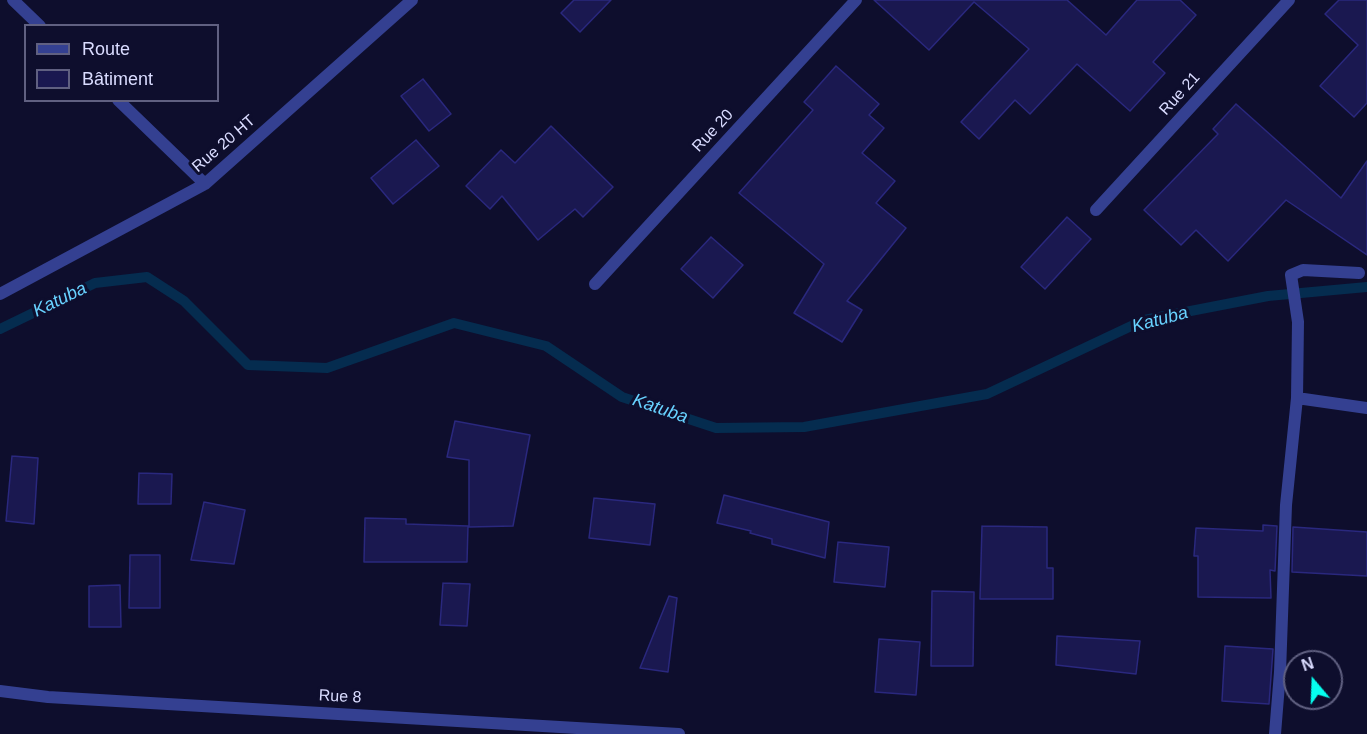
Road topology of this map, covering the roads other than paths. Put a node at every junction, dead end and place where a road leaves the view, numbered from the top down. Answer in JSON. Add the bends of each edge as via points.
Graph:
{"nodes":[{"id":1,"x":13,"y":0,"type":"edge"},
{"id":2,"x":412,"y":0,"type":"edge"},
{"id":3,"x":856,"y":0,"type":"edge"},
{"id":4,"x":1288,"y":0,"type":"edge"},
{"id":5,"x":38,"y":24,"type":"edge"},
{"id":6,"x":120,"y":102,"type":"edge"},
{"id":7,"x":206,"y":184,"type":"junction"},
{"id":8,"x":1096,"y":210,"type":"dead end"},
{"id":9,"x":1359,"y":273,"type":"dead end"},
{"id":10,"x":595,"y":284,"type":"dead end"},
{"id":11,"x":0,"y":294,"type":"edge"},
{"id":12,"x":1297,"y":398,"type":"junction"},
{"id":13,"x":1367,"y":408,"type":"edge"},
{"id":14,"x":0,"y":691,"type":"edge"},
{"id":15,"x":679,"y":734,"type":"edge"},
{"id":16,"x":1275,"y":734,"type":"edge"}],
"edges":[{"from":1,"to":5,"type":"street"},
{"from":2,"to":7,"type":"street","name":"Rue 20 HT"},
{"from":3,"to":10,"type":"street","name":"Rue 20"},
{"from":4,"to":8,"type":"street","name":"Rue 21"},
{"from":6,"to":7,"type":"street"},
{"from":7,"to":11,"type":"street","name":"Rue 20 HT"},
{"from":9,"to":12,"type":"street","via":[[1303,270],[1291,275],[1298,322]]},
{"from":12,"to":13,"type":"street"},
{"from":12,"to":16,"type":"street","via":[[1286,505]]},
{"from":14,"to":15,"type":"street","name":"Rue 8","via":[[60,698]]}]}
